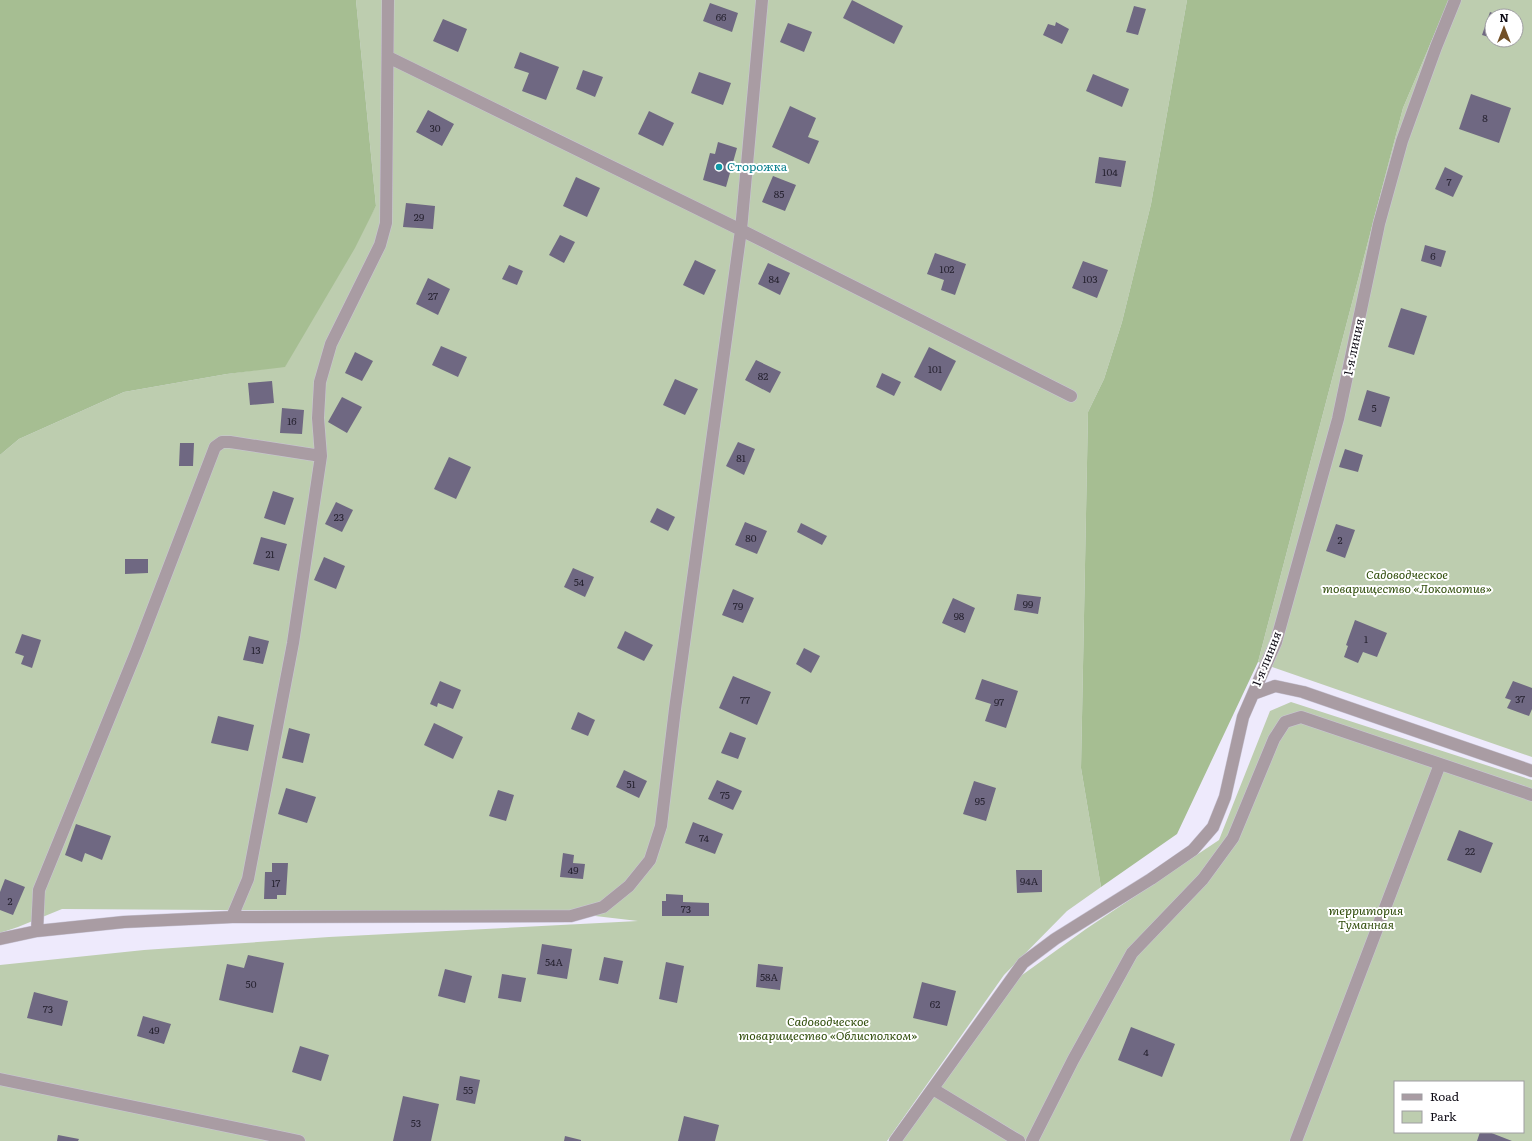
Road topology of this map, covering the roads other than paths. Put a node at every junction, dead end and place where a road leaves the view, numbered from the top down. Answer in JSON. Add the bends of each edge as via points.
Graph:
{"nodes":[{"id":1,"x":388,"y":0,"type":"edge"},
{"id":2,"x":762,"y":0,"type":"edge"},
{"id":3,"x":1455,"y":0,"type":"edge"},
{"id":4,"x":388,"y":57,"type":"junction"},
{"id":5,"x":741,"y":230,"type":"junction"},
{"id":6,"x":1071,"y":396,"type":"dead end"},
{"id":7,"x":321,"y":456,"type":"junction"},
{"id":8,"x":1253,"y":694,"type":"junction"},
{"id":9,"x":1440,"y":764,"type":"junction"},
{"id":10,"x":1532,"y":771,"type":"edge"},
{"id":11,"x":1532,"y":795,"type":"edge"},
{"id":12,"x":232,"y":917,"type":"junction"},
{"id":13,"x":37,"y":931,"type":"junction"},
{"id":14,"x":0,"y":939,"type":"edge"},
{"id":15,"x":0,"y":1080,"type":"edge"},
{"id":16,"x":933,"y":1089,"type":"junction"},
{"id":17,"x":299,"y":1141,"type":"edge"},
{"id":18,"x":895,"y":1141,"type":"edge"},
{"id":19,"x":1019,"y":1141,"type":"edge"},
{"id":20,"x":1032,"y":1141,"type":"edge"},
{"id":21,"x":1296,"y":1141,"type":"edge"}],
"edges":[{"from":1,"to":4,"type":"street"},
{"from":2,"to":5,"type":"street"},
{"from":3,"to":8,"type":"street","name":"1-я линия","via":[[1402,141],[1379,224],[1338,419],[1276,642]]},
{"from":4,"to":5,"type":"street"},
{"from":4,"to":7,"type":"street","via":[[386,223],[380,245],[331,344],[320,382],[318,418]]},
{"from":5,"to":6,"type":"street"},
{"from":5,"to":12,"type":"street","via":[[661,826],[650,860],[629,886],[603,907],[571,916]]},
{"from":7,"to":12,"type":"street","via":[[293,643],[248,879]]},
{"from":7,"to":13,"type":"street","via":[[230,442],[222,442],[214,447],[137,650],[39,890]]},
{"from":8,"to":10,"type":"street","via":[[1275,686],[1303,692]]},
{"from":8,"to":16,"type":"street","name":"1-я линия","via":[[1243,717],[1225,797],[1213,827],[1193,850],[1055,938],[1023,963]]},
{"from":9,"to":11,"type":"street"},
{"from":9,"to":20,"type":"street","via":[[1301,717],[1285,722],[1274,739],[1233,838],[1203,879],[1132,953]]},
{"from":9,"to":21,"type":"street"},
{"from":12,"to":13,"type":"street","via":[[124,922]]},
{"from":13,"to":14,"type":"street"},
{"from":15,"to":17,"type":"street"},
{"from":16,"to":18,"type":"street","name":"1-я линия"},
{"from":16,"to":19,"type":"street"}]}
